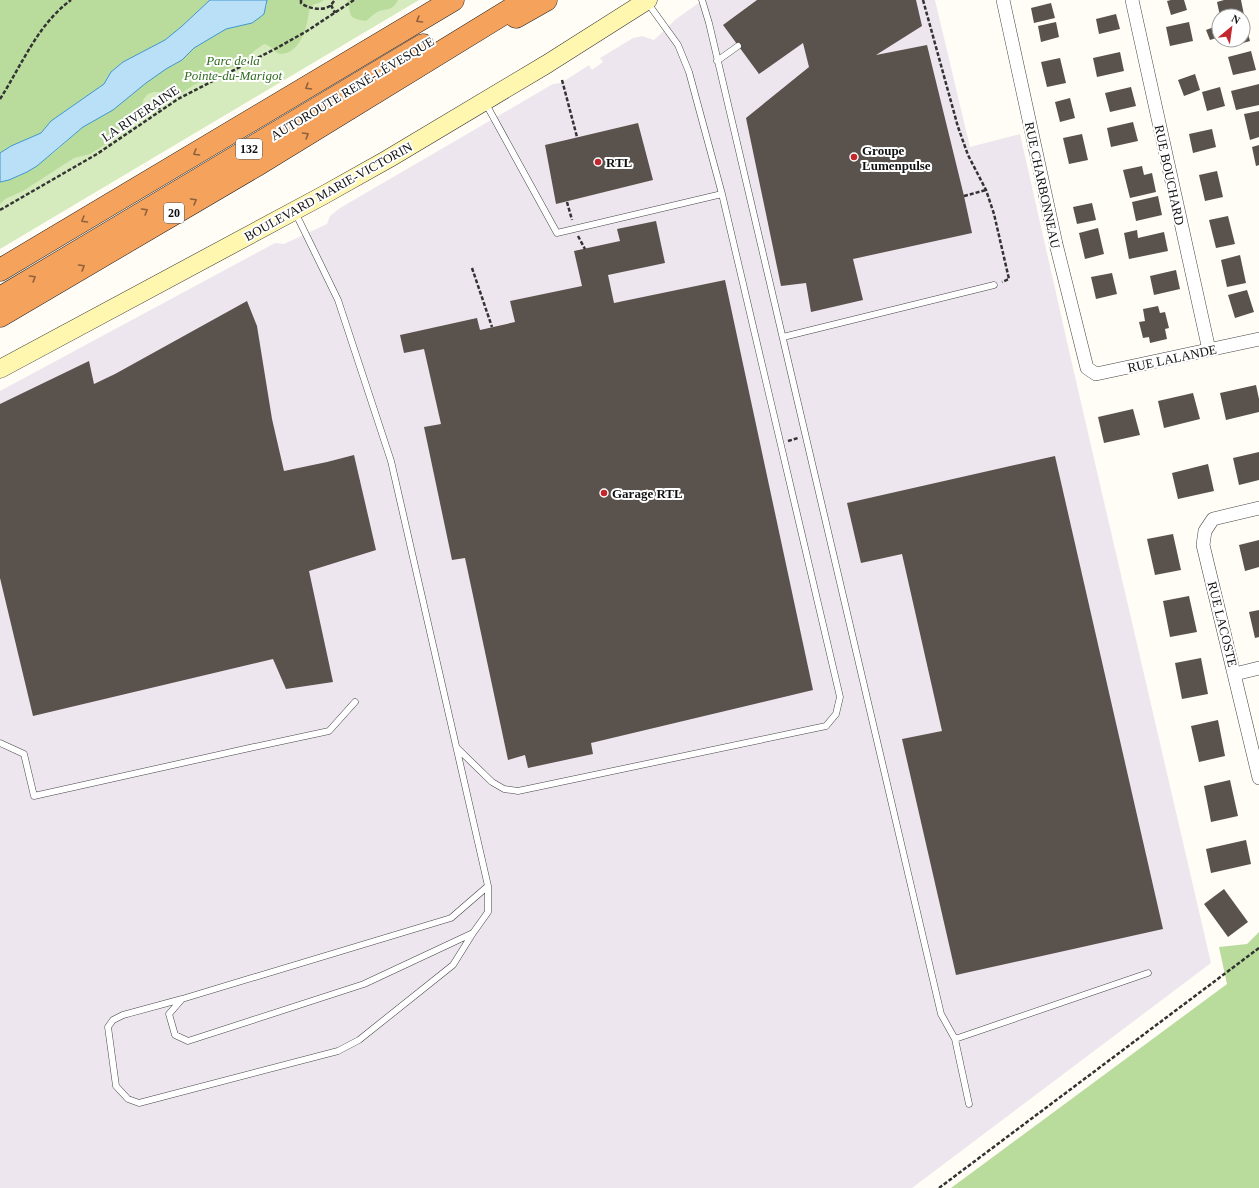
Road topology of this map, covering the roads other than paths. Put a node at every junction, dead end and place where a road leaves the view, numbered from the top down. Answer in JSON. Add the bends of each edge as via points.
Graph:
{"nodes":[{"id":1,"x":453,"y":0,"type":"edge"},
{"id":2,"x":498,"y":0,"type":"edge"},
{"id":3,"x":526,"y":0,"type":"edge"},
{"id":4,"x":546,"y":0,"type":"edge"},
{"id":5,"x":647,"y":0,"type":"edge"},
{"id":6,"x":702,"y":0,"type":"edge"},
{"id":7,"x":1003,"y":0,"type":"edge"},
{"id":8,"x":1132,"y":0,"type":"edge"},
{"id":9,"x":738,"y":46,"type":"dead end"},
{"id":10,"x":717,"y":61,"type":"junction"},
{"id":11,"x":485,"y":102,"type":"junction"},
{"id":12,"x":348,"y":109,"type":"junction"},
{"id":13,"x":722,"y":194,"type":"junction"},
{"id":14,"x":295,"y":210,"type":"junction"},
{"id":15,"x":0,"y":270,"type":"edge"},
{"id":16,"x":994,"y":285,"type":"road end"},
{"id":17,"x":0,"y":298,"type":"edge"},
{"id":18,"x":0,"y":316,"type":"edge"},
{"id":19,"x":783,"y":337,"type":"junction"},
{"id":20,"x":1259,"y":339,"type":"edge"},
{"id":21,"x":1209,"y":350,"type":"junction"},
{"id":22,"x":1087,"y":368,"type":"joint"},
{"id":23,"x":0,"y":369,"type":"edge"},
{"id":24,"x":1259,"y":508,"type":"edge"},
{"id":25,"x":1259,"y":668,"type":"edge"},
{"id":26,"x":1235,"y":674,"type":"junction"},
{"id":27,"x":354,"y":702,"type":"dead end"},
{"id":28,"x":0,"y":743,"type":"edge"},
{"id":29,"x":457,"y":748,"type":"junction"},
{"id":30,"x":1259,"y":778,"type":"edge"},
{"id":31,"x":488,"y":886,"type":"junction"},
{"id":32,"x":473,"y":933,"type":"junction"},
{"id":33,"x":1148,"y":973,"type":"dead end"},
{"id":34,"x":182,"y":999,"type":"junction"},
{"id":35,"x":955,"y":1039,"type":"junction"},
{"id":36,"x":969,"y":1104,"type":"dead end"}],
"edges":[{"from":1,"to":15,"type":"highway","name":"AUTOROUTE RENÉ-LÉVESQUE","one_way":true},
{"from":17,"to":2,"type":"highway","name":"AUTOROUTE RENÉ-LÉVESQUE","number":"132","one_way":true},
{"from":3,"to":12,"type":"highway"},
{"from":4,"to":12,"type":"highway"},
{"from":5,"to":11,"type":"street","name":"BOULEVARD MARIE-VICTORIN"},
{"from":5,"to":13,"type":"lane","via":[[686,62]]},
{"from":6,"to":10,"type":"lane"},
{"from":7,"to":22,"type":"street","name":"RUE CHARBONNEAU","via":[[1056,244]]},
{"from":8,"to":21,"type":"street","name":"RUE BOUCHARD"},
{"from":9,"to":10,"type":"lane"},
{"from":10,"to":19,"type":"lane"},
{"from":11,"to":13,"type":"lane","via":[[557,233]]},
{"from":11,"to":14,"type":"street","name":"BOULEVARD MARIE-VICTORIN"},
{"from":18,"to":12,"type":"highway","name":"AUTOROUTE RENÉ-LÉVESQUE","number":"20","one_way":true},
{"from":13,"to":29,"type":"lane","via":[[840,697],[836,714],[826,726],[518,792],[504,789],[492,782]]},
{"from":14,"to":23,"type":"street","name":"BOULEVARD MARIE-VICTORIN"},
{"from":14,"to":29,"type":"lane","via":[[338,300],[392,461]]},
{"from":16,"to":19,"type":"lane"},
{"from":19,"to":35,"type":"lane","via":[[941,1014]]},
{"from":20,"to":21,"type":"street","name":"RUE LALANDE"},
{"from":21,"to":22,"type":"street","name":"RUE LALANDE","via":[[1096,374]]},
{"from":24,"to":26,"type":"street","name":"RUE LACOSTE","via":[[1213,519],[1205,531],[1203,545]]},
{"from":25,"to":26,"type":"street"},
{"from":26,"to":30,"type":"street","name":"RUE LACOSTE"},
{"from":27,"to":28,"type":"lane","via":[[329,731],[34,796],[24,754]]},
{"from":29,"to":31,"type":"lane"},
{"from":31,"to":32,"type":"lane","via":[[488,912]]},
{"from":31,"to":34,"type":"lane","via":[[451,918]]},
{"from":32,"to":34,"type":"lane","via":[[364,984],[188,1041],[175,1034],[169,1014]]},
{"from":32,"to":34,"type":"lane","via":[[453,964],[359,1040],[338,1051],[139,1103],[128,1099],[116,1086],[108,1027],[113,1020],[123,1016]]},
{"from":33,"to":35,"type":"lane"},
{"from":35,"to":36,"type":"lane"}]}
